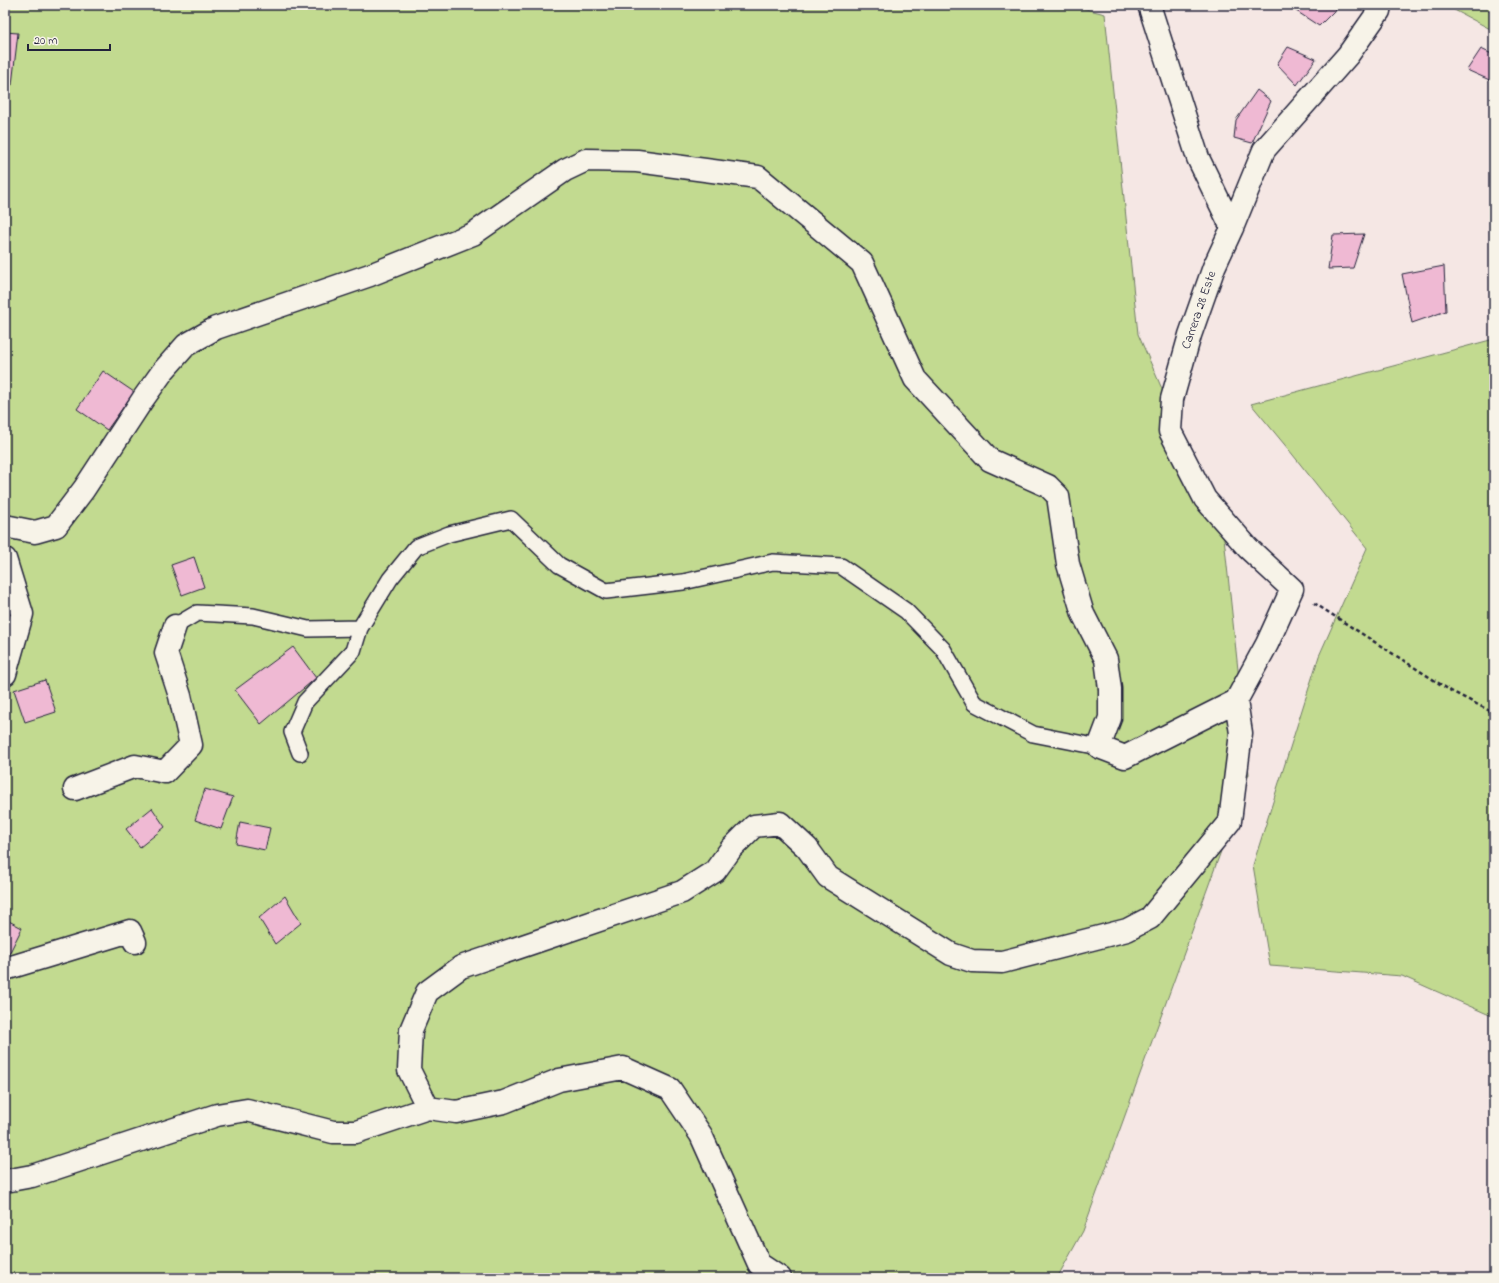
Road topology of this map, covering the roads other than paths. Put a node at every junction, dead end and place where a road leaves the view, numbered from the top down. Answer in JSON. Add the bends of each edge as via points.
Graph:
{"nodes":[{"id":1,"x":1149,"y":5,"type":"edge"},
{"id":2,"x":1380,"y":5,"type":"edge"},
{"id":3,"x":1232,"y":228,"type":"junction"},
{"id":4,"x":5,"y":526,"type":"edge"},
{"id":5,"x":5,"y":559,"type":"edge"},
{"id":6,"x":176,"y":626,"type":"joint"},
{"id":7,"x":360,"y":628,"type":"junction"},
{"id":8,"x":5,"y":674,"type":"edge"},
{"id":9,"x":1236,"y":701,"type":"junction"},
{"id":10,"x":1099,"y":747,"type":"junction"},
{"id":11,"x":300,"y":753,"type":"dead end"},
{"id":12,"x":75,"y":789,"type":"dead end"},
{"id":13,"x":135,"y":942,"type":"dead end"},
{"id":14,"x":5,"y":969,"type":"edge"},
{"id":15,"x":428,"y":1108,"type":"junction"},
{"id":16,"x":5,"y":1181,"type":"edge"},
{"id":17,"x":780,"y":1278,"type":"edge"}],
"edges":[{"from":1,"to":3,"type":"street","via":[[1198,158]]},
{"from":2,"to":3,"type":"street","name":"Carrera 28 Este","via":[[1379,11],[1348,55],[1264,150]]},
{"from":3,"to":9,"type":"street","name":"Carrera 28 Este","via":[[1214,267],[1190,335],[1172,399],[1170,431],[1205,499],[1248,548],[1292,589],[1267,644]]},
{"from":4,"to":10,"type":"street","via":[[35,532],[56,526],[84,489],[163,371],[186,344],[216,328],[370,275],[473,234],[565,170],[586,160],[638,161],[758,177],[862,264],[915,379],[990,460],[1048,486],[1058,496],[1068,564],[1083,614],[1106,660],[1110,718]]},
{"from":5,"to":8,"type":"street","via":[[22,614]]},
{"from":6,"to":7,"type":"lane","via":[[197,613],[253,616],[308,628]]},
{"from":6,"to":12,"type":"street","via":[[166,653],[180,696],[191,745],[165,772],[135,766]]},
{"from":7,"to":10,"type":"lane","via":[[390,579],[416,547],[449,534],[511,519],[559,565],[606,591],[683,582],[773,562],[841,566],[906,611],[943,649],[974,703],[1033,734]]},
{"from":7,"to":11,"type":"lane","via":[[353,651],[305,702],[292,732]]},
{"from":9,"to":10,"type":"street","via":[[1126,757]]},
{"from":9,"to":15,"type":"street","via":[[1241,733],[1230,820],[1150,918],[1127,930],[1002,962],[972,961],[951,954],[828,877],[807,848],[780,824],[754,826],[731,849],[715,871],[682,892],[461,967],[427,992],[411,1030],[409,1070]]},
{"from":13,"to":14,"type":"street","via":[[130,931]]},
{"from":15,"to":16,"type":"street","via":[[356,1132],[334,1132],[247,1110],[217,1115],[32,1176]]},
{"from":15,"to":17,"type":"street","via":[[456,1112],[504,1102],[559,1080],[623,1068],[670,1089],[701,1135],[759,1264]]}]}
